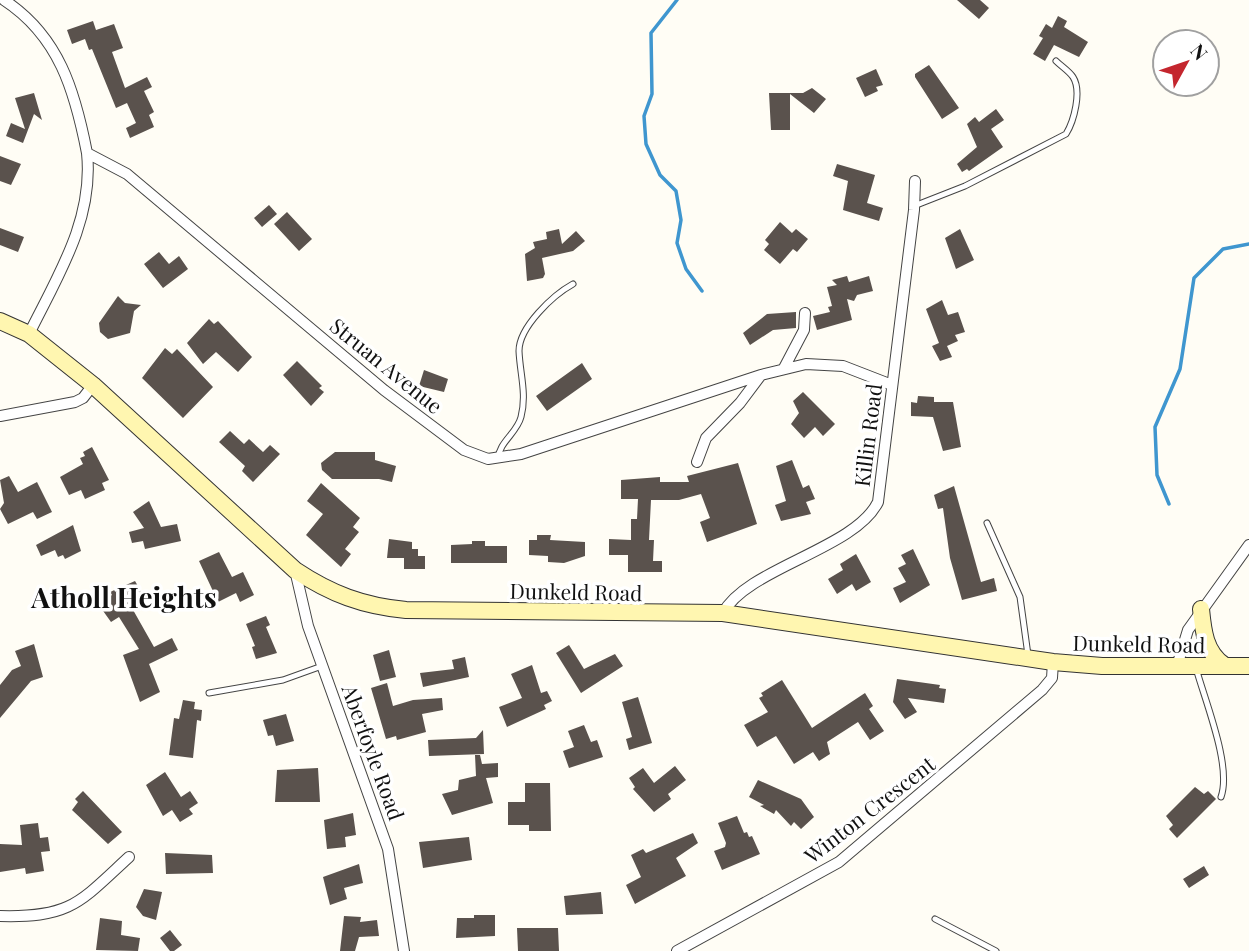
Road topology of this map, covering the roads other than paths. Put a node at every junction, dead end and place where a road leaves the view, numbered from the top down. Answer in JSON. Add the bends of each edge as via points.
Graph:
{"nodes":[{"id":1,"x":4,"y":0,"type":"edge"},
{"id":2,"x":1056,"y":61,"type":"dead end"},
{"id":3,"x":87,"y":153,"type":"junction"},
{"id":4,"x":915,"y":181,"type":"dead end"},
{"id":5,"x":914,"y":206,"type":"junction"},
{"id":6,"x":573,"y":284,"type":"dead end"},
{"id":7,"x":804,"y":313,"type":"dead end"},
{"id":8,"x":0,"y":321,"type":"edge"},
{"id":9,"x":29,"y":334,"type":"junction"},
{"id":10,"x":784,"y":368,"type":"junction"},
{"id":11,"x":761,"y":375,"type":"junction"},
{"id":12,"x":93,"y":385,"type":"junction"},
{"id":13,"x":892,"y":385,"type":"junction"},
{"id":14,"x":0,"y":416,"type":"edge"},
{"id":15,"x":498,"y":459,"type":"junction"},
{"id":16,"x":697,"y":462,"type":"dead end"},
{"id":17,"x":987,"y":523,"type":"dead end"},
{"id":18,"x":1249,"y":545,"type":"edge"},
{"id":19,"x":295,"y":570,"type":"junction"},
{"id":20,"x":1202,"y":609,"type":"junction"},
{"id":21,"x":723,"y":613,"type":"junction"},
{"id":22,"x":1028,"y":659,"type":"junction"},
{"id":23,"x":1054,"y":663,"type":"junction"},
{"id":24,"x":1224,"y":665,"type":"junction"},
{"id":25,"x":322,"y":666,"type":"junction"},
{"id":26,"x":1177,"y":666,"type":"junction"},
{"id":27,"x":1195,"y":666,"type":"junction"},
{"id":28,"x":1249,"y":666,"type":"edge"},
{"id":29,"x":209,"y":693,"type":"dead end"},
{"id":30,"x":1221,"y":797,"type":"dead end"},
{"id":31,"x":129,"y":857,"type":"dead end"},
{"id":32,"x":0,"y":916,"type":"edge"},
{"id":33,"x":935,"y":919,"type":"dead end"},
{"id":34,"x":404,"y":951,"type":"edge"},
{"id":35,"x":677,"y":951,"type":"edge"},
{"id":36,"x":996,"y":951,"type":"edge"}],
"edges":[{"from":1,"to":3,"type":"street","via":[[38,26],[56,53]]},
{"from":2,"to":5,"type":"lane","via":[[1077,86],[1066,134],[965,186]]},
{"from":3,"to":9,"type":"street","via":[[84,215]]},
{"from":3,"to":15,"type":"street","name":"Struan Avenue","via":[[127,174],[384,390],[464,450]]},
{"from":4,"to":5,"type":"street","name":"Killin Road"},
{"from":5,"to":13,"type":"street","name":"Killin Road"},
{"from":6,"to":15,"type":"lane","via":[[545,306],[523,338],[519,352],[522,414]]},
{"from":7,"to":10,"type":"street","via":[[804,330]]},
{"from":8,"to":9,"type":"main road","name":"Dunkeld Road"},
{"from":9,"to":12,"type":"main road","name":"Dunkeld Road"},
{"from":10,"to":11,"type":"street","name":"Struan Avenue"},
{"from":10,"to":13,"type":"street","name":"Struan Avenue","via":[[830,363]]},
{"from":11,"to":15,"type":"street","name":"Struan Avenue"},
{"from":11,"to":16,"type":"street","via":[[706,438]]},
{"from":12,"to":14,"type":"street","via":[[75,402]]},
{"from":12,"to":19,"type":"main road","name":"Dunkeld Road"},
{"from":13,"to":21,"type":"street","name":"Killin Road","via":[[880,492],[870,516],[739,595]]},
{"from":17,"to":22,"type":"lane","via":[[1020,597]]},
{"from":18,"to":20,"type":"street"},
{"from":19,"to":21,"type":"main road","name":"Dunkeld Road","via":[[357,602],[405,610]]},
{"from":19,"to":25,"type":"street","name":"Aberfoyle Road"},
{"from":20,"to":24,"type":"main road","via":[[1206,641]]},
{"from":20,"to":26,"type":"street","via":[[1183,639]]},
{"from":21,"to":22,"type":"main road","name":"Dunkeld Road"},
{"from":22,"to":23,"type":"main road","name":"Dunkeld Road"},
{"from":23,"to":26,"type":"main road","name":"Dunkeld Road"},
{"from":23,"to":35,"type":"street","name":"Winton Crescent","via":[[1052,678],[1042,690],[839,862]]},
{"from":24,"to":27,"type":"main road","name":"Dunkeld Road"},
{"from":24,"to":28,"type":"main road","name":"Dunkeld Road"},
{"from":25,"to":29,"type":"lane","via":[[283,680]]},
{"from":25,"to":34,"type":"street","name":"Aberfoyle Road","via":[[388,849]]},
{"from":26,"to":27,"type":"main road","name":"Dunkeld Road"},
{"from":27,"to":30,"type":"lane","via":[[1221,763]]},
{"from":31,"to":32,"type":"street","via":[[64,910]]},
{"from":33,"to":36,"type":"lane"}]}
